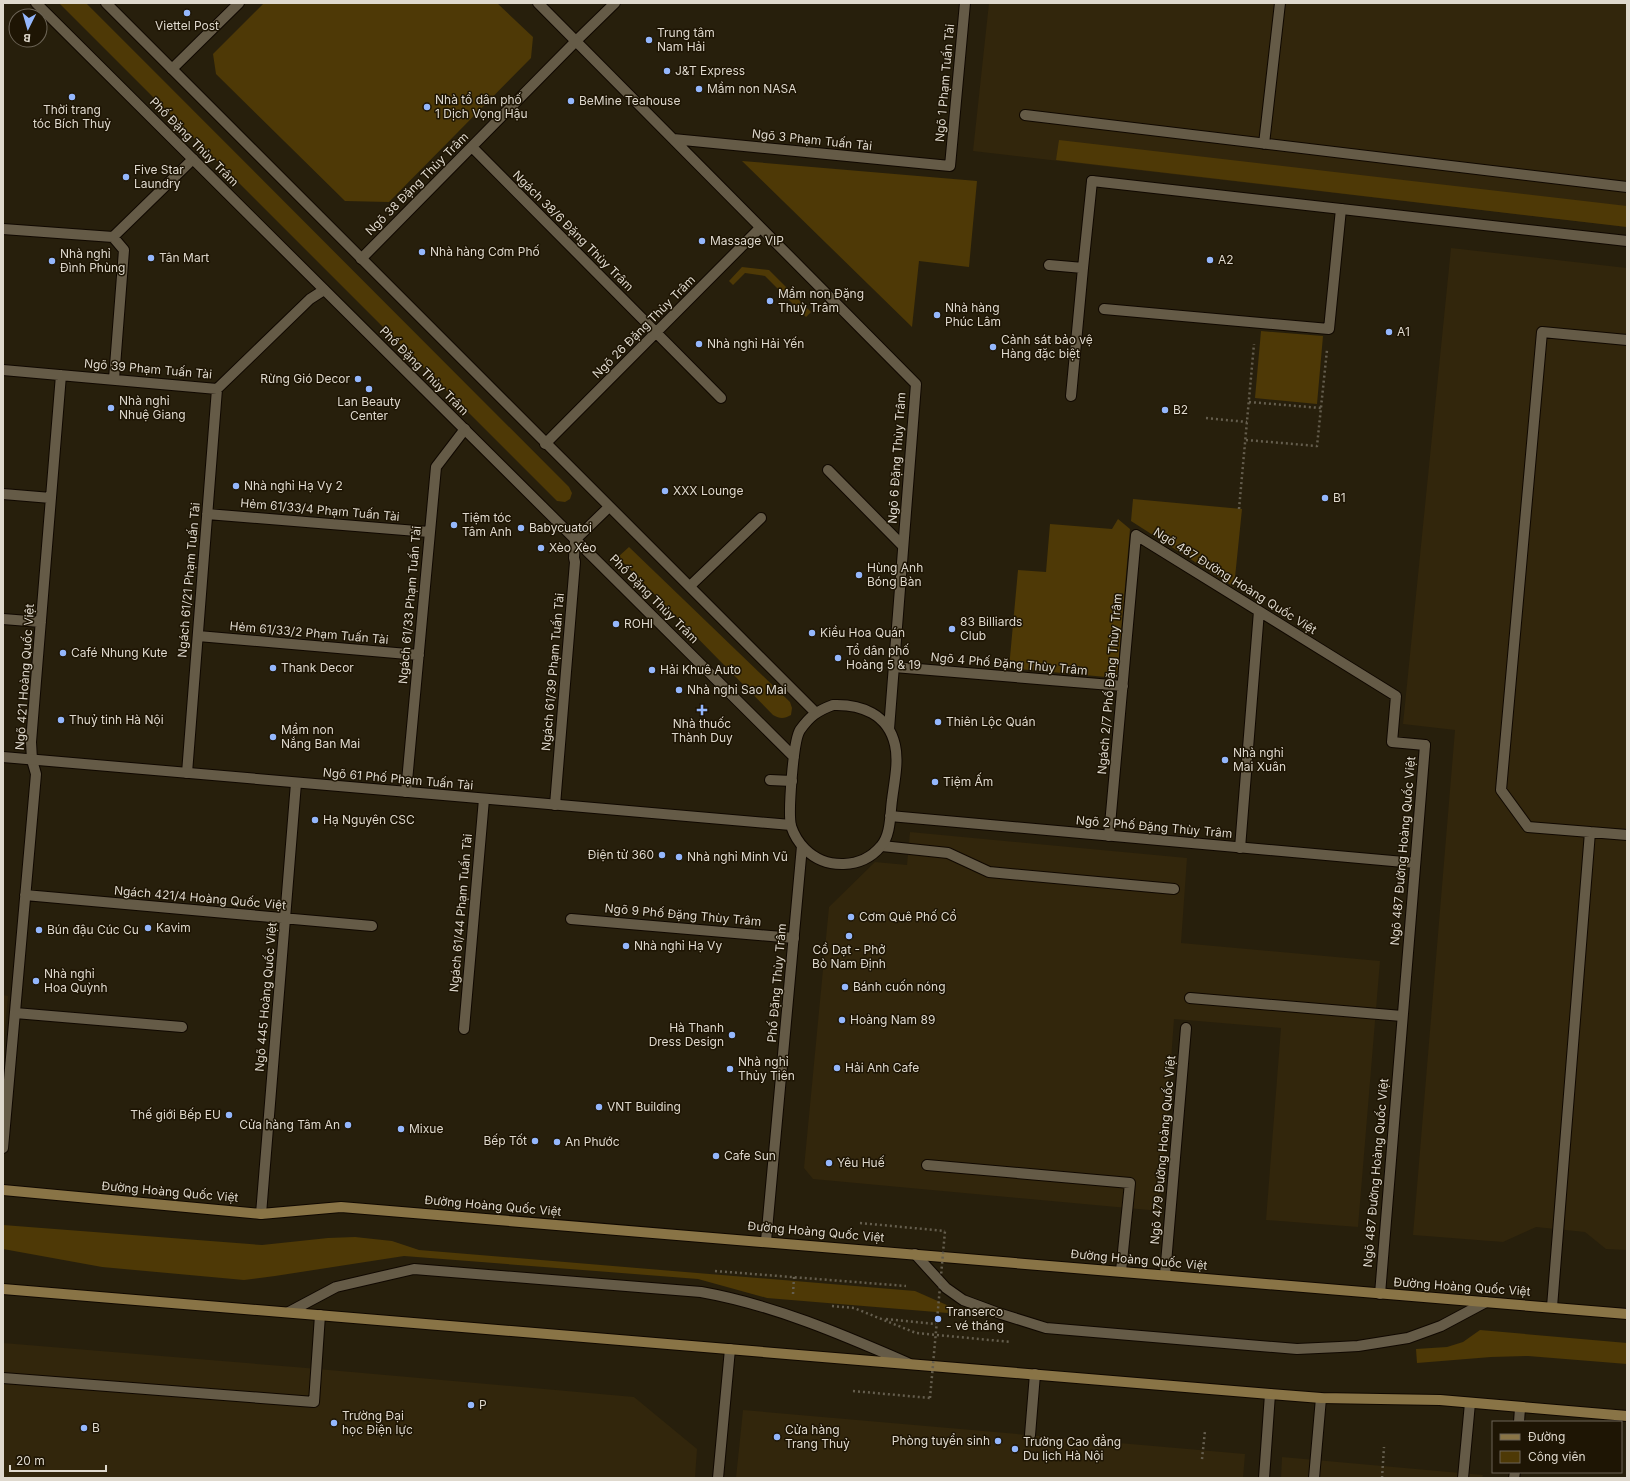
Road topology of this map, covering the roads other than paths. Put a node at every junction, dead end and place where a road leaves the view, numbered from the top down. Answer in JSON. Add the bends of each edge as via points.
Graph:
{"nodes":[{"id":1,"x":36,"y":3,"type":"edge"},
{"id":2,"x":106,"y":3,"type":"edge"},
{"id":3,"x":238,"y":3,"type":"edge"},
{"id":4,"x":538,"y":3,"type":"edge"},
{"id":5,"x":615,"y":3,"type":"edge"},
{"id":6,"x":965,"y":3,"type":"edge"},
{"id":7,"x":1280,"y":3,"type":"edge"},
{"id":8,"x":576,"y":41,"type":"junction"},
{"id":9,"x":172,"y":69,"type":"junction"},
{"id":10,"x":1025,"y":115,"type":"dead end"},
{"id":11,"x":673,"y":139,"type":"junction"},
{"id":12,"x":1264,"y":144,"type":"junction"},
{"id":13,"x":472,"y":147,"type":"junction"},
{"id":14,"x":193,"y":159,"type":"junction"},
{"id":15,"x":950,"y":166,"type":"joint"},
{"id":16,"x":1627,"y":187,"type":"edge"},
{"id":17,"x":1341,"y":209,"type":"junction"},
{"id":18,"x":760,"y":228,"type":"junction"},
{"id":19,"x":3,"y":229,"type":"edge"},
{"id":20,"x":113,"y":237,"type":"junction"},
{"id":21,"x":1627,"y":241,"type":"edge"},
{"id":22,"x":361,"y":259,"type":"junction"},
{"id":23,"x":1049,"y":265,"type":"dead end"},
{"id":24,"x":1083,"y":268,"type":"junction"},
{"id":25,"x":324,"y":290,"type":"junction"},
{"id":26,"x":1104,"y":309,"type":"dead end"},
{"id":27,"x":656,"y":333,"type":"junction"},
{"id":28,"x":1627,"y":340,"type":"edge"},
{"id":29,"x":3,"y":370,"type":"edge"},
{"id":30,"x":61,"y":375,"type":"junction"},
{"id":31,"x":114,"y":380,"type":"junction"},
{"id":32,"x":217,"y":388,"type":"junction"},
{"id":33,"x":1070,"y":396,"type":"dead end"},
{"id":34,"x":721,"y":398,"type":"dead end"},
{"id":35,"x":465,"y":429,"type":"junction"},
{"id":36,"x":545,"y":444,"type":"junction"},
{"id":37,"x":828,"y":470,"type":"dead end"},
{"id":38,"x":3,"y":494,"type":"edge"},
{"id":39,"x":51,"y":498,"type":"junction"},
{"id":40,"x":609,"y":507,"type":"junction"},
{"id":41,"x":207,"y":514,"type":"junction"},
{"id":42,"x":761,"y":518,"type":"dead end"},
{"id":43,"x":430,"y":532,"type":"junction"},
{"id":44,"x":1136,"y":535,"type":"joint"},
{"id":45,"x":575,"y":540,"type":"junction"},
{"id":46,"x":903,"y":546,"type":"junction"},
{"id":47,"x":690,"y":586,"type":"junction"},
{"id":48,"x":1259,"y":611,"type":"junction"},
{"id":49,"x":3,"y":619,"type":"edge"},
{"id":50,"x":41,"y":622,"type":"junction"},
{"id":51,"x":198,"y":636,"type":"junction"},
{"id":52,"x":419,"y":655,"type":"junction"},
{"id":53,"x":894,"y":667,"type":"junction"},
{"id":54,"x":1123,"y":686,"type":"junction"},
{"id":55,"x":815,"y":712,"type":"junction"},
{"id":56,"x":889,"y":729,"type":"junction"},
{"id":57,"x":3,"y":757,"type":"edge"},
{"id":58,"x":794,"y":757,"type":"junction"},
{"id":59,"x":32,"y":760,"type":"junction"},
{"id":60,"x":187,"y":773,"type":"junction"},
{"id":61,"x":770,"y":780,"type":"dead end"},
{"id":62,"x":792,"y":781,"type":"junction"},
{"id":63,"x":296,"y":783,"type":"junction"},
{"id":64,"x":406,"y":792,"type":"junction"},
{"id":65,"x":484,"y":799,"type":"junction"},
{"id":66,"x":556,"y":805,"type":"junction"},
{"id":67,"x":890,"y":816,"type":"junction"},
{"id":68,"x":791,"y":826,"type":"junction"},
{"id":69,"x":1590,"y":832,"type":"junction"},
{"id":70,"x":1627,"y":835,"type":"edge"},
{"id":71,"x":1110,"y":836,"type":"junction"},
{"id":72,"x":802,"y":846,"type":"junction"},
{"id":73,"x":882,"y":846,"type":"junction"},
{"id":74,"x":1240,"y":848,"type":"junction"},
{"id":75,"x":1415,"y":863,"type":"junction"},
{"id":76,"x":1174,"y":890,"type":"dead end"},
{"id":77,"x":25,"y":895,"type":"junction"},
{"id":78,"x":286,"y":919,"type":"junction"},
{"id":79,"x":571,"y":919,"type":"dead end"},
{"id":80,"x":372,"y":926,"type":"dead end"},
{"id":81,"x":794,"y":938,"type":"junction"},
{"id":82,"x":1190,"y":998,"type":"dead end"},
{"id":83,"x":15,"y":1013,"type":"junction"},
{"id":84,"x":1402,"y":1016,"type":"junction"},
{"id":85,"x":182,"y":1027,"type":"dead end"},
{"id":86,"x":1186,"y":1028,"type":"dead end"},
{"id":87,"x":464,"y":1029,"type":"dead end"},
{"id":88,"x":3,"y":1148,"type":"edge"},
{"id":89,"x":927,"y":1165,"type":"dead end"},
{"id":90,"x":3,"y":1190,"type":"edge"},
{"id":91,"x":261,"y":1214,"type":"junction"},
{"id":92,"x":766,"y":1241,"type":"junction"},
{"id":93,"x":914,"y":1254,"type":"junction"},
{"id":94,"x":1121,"y":1271,"type":"junction"},
{"id":95,"x":1165,"y":1275,"type":"junction"},
{"id":96,"x":3,"y":1289,"type":"edge"},
{"id":97,"x":1380,"y":1294,"type":"junction"},
{"id":98,"x":1486,"y":1302,"type":"junction"},
{"id":99,"x":1552,"y":1307,"type":"junction"},
{"id":100,"x":289,"y":1312,"type":"junction"},
{"id":101,"x":1627,"y":1314,"type":"edge"},
{"id":102,"x":320,"y":1315,"type":"junction"},
{"id":103,"x":730,"y":1349,"type":"junction"},
{"id":104,"x":909,"y":1363,"type":"junction"},
{"id":105,"x":1035,"y":1374,"type":"junction"},
{"id":106,"x":3,"y":1378,"type":"edge"},
{"id":107,"x":1270,"y":1394,"type":"junction"},
{"id":108,"x":1321,"y":1398,"type":"junction"},
{"id":109,"x":1470,"y":1403,"type":"junction"},
{"id":110,"x":1520,"y":1408,"type":"junction"},
{"id":111,"x":1627,"y":1416,"type":"edge"},
{"id":112,"x":1519,"y":1421,"type":"edge"},
{"id":113,"x":1030,"y":1435,"type":"dead end"},
{"id":114,"x":718,"y":1478,"type":"edge"},
{"id":115,"x":1264,"y":1478,"type":"edge"},
{"id":116,"x":1314,"y":1478,"type":"edge"},
{"id":117,"x":1463,"y":1478,"type":"edge"}],
"edges":[{"from":1,"to":14,"type":"street","name":"Phố Đặng Thùy Trâm"},
{"from":2,"to":9,"type":"street"},
{"from":3,"to":9,"type":"street"},
{"from":4,"to":8,"type":"street"},
{"from":5,"to":8,"type":"street","name":"Ngõ 38 Đặng Thùy Trâm"},
{"from":6,"to":15,"type":"street","name":"Ngõ 1 Phạm Tuấn Tài"},
{"from":7,"to":12,"type":"street"},
{"from":8,"to":11,"type":"street"},
{"from":8,"to":13,"type":"street","name":"Ngõ 38 Đặng Thùy Trâm"},
{"from":9,"to":22,"type":"street"},
{"from":10,"to":12,"type":"street"},
{"from":11,"to":15,"type":"street","name":"Ngõ 3 Phạm Tuấn Tài"},
{"from":11,"to":18,"type":"street"},
{"from":12,"to":16,"type":"street"},
{"from":13,"to":22,"type":"street","name":"Ngõ 38 Đặng Thùy Trâm"},
{"from":13,"to":27,"type":"street","name":"Ngách 38/6 Đặng Thùy Trâm"},
{"from":14,"to":20,"type":"street"},
{"from":14,"to":25,"type":"street","name":"Phố Đặng Thùy Trâm"},
{"from":17,"to":21,"type":"street"},
{"from":17,"to":24,"type":"street","via":[[1092,181]]},
{"from":17,"to":26,"type":"street","via":[[1329,329]]},
{"from":18,"to":27,"type":"street","name":"Ngõ 26 Đặng Thùy Trâm"},
{"from":18,"to":46,"type":"street","name":"Ngõ 6 Đặng Thùy Trâm","via":[[916,384]]},
{"from":19,"to":20,"type":"street"},
{"from":20,"to":31,"type":"street","via":[[124,250]]},
{"from":22,"to":36,"type":"street"},
{"from":23,"to":24,"type":"street"},
{"from":24,"to":33,"type":"street"},
{"from":25,"to":32,"type":"street","name":"Ngõ 39 Phạm Tuấn Tài","via":[[310,299]]},
{"from":25,"to":35,"type":"street","name":"Phố Đặng Thùy Trâm"},
{"from":27,"to":34,"type":"street","name":"Ngách 38/6 Đặng Thùy Trâm"},
{"from":27,"to":36,"type":"street","name":"Ngõ 26 Đặng Thùy Trâm"},
{"from":28,"to":69,"type":"street","via":[[1542,332],[1501,790],[1528,827]]},
{"from":29,"to":30,"type":"street","name":"Ngõ 39 Phạm Tuấn Tài"},
{"from":30,"to":31,"type":"street","name":"Ngõ 39 Phạm Tuấn Tài"},
{"from":30,"to":39,"type":"street","name":"Ngõ 421 Hoàng Quốc Việt"},
{"from":31,"to":32,"type":"street","name":"Ngõ 39 Phạm Tuấn Tài"},
{"from":32,"to":41,"type":"street","name":"Ngách 61/21 Phạm Tuấn Tài"},
{"from":35,"to":43,"type":"street","name":"Ngách 61/33 Phạm Tuấn Tài","via":[[436,467]]},
{"from":35,"to":45,"type":"street","name":"Phố Đặng Thùy Trâm"},
{"from":36,"to":40,"type":"street"},
{"from":37,"to":46,"type":"street"},
{"from":38,"to":39,"type":"street"},
{"from":39,"to":50,"type":"street","name":"Ngõ 421 Hoàng Quốc Việt"},
{"from":40,"to":45,"type":"street"},
{"from":40,"to":47,"type":"street"},
{"from":41,"to":43,"type":"street","name":"Hẻm 61/33/4 Phạm Tuấn Tài"},
{"from":41,"to":51,"type":"street","name":"Ngách 61/21 Phạm Tuấn Tài"},
{"from":42,"to":47,"type":"street"},
{"from":43,"to":52,"type":"street","name":"Ngách 61/33 Phạm Tuấn Tài"},
{"from":44,"to":48,"type":"street","name":"Ngõ 487 Đường Hoàng Quốc Việt"},
{"from":44,"to":54,"type":"street","name":"Ngách 2/7 Phố Đặng Thùy Trâm"},
{"from":45,"to":58,"type":"street","name":"Phố Đặng Thùy Trâm"},
{"from":45,"to":66,"type":"street","name":"Ngách 61/39 Phạm Tuấn Tài"},
{"from":46,"to":53,"type":"street","name":"Ngõ 6 Đặng Thùy Trâm"},
{"from":47,"to":55,"type":"street"},
{"from":48,"to":74,"type":"street"},
{"from":48,"to":75,"type":"street","name":"Ngõ 487 Đường Hoàng Quốc Việt","via":[[1396,696],[1392,742],[1425,745]]},
{"from":49,"to":50,"type":"street"},
{"from":50,"to":59,"type":"street","name":"Ngõ 421 Hoàng Quốc Việt","via":[[31,742]]},
{"from":51,"to":52,"type":"street","name":"Hẻm 61/33/2 Phạm Tuấn Tài"},
{"from":51,"to":60,"type":"street","name":"Ngách 61/21 Phạm Tuấn Tài"},
{"from":52,"to":64,"type":"street","name":"Ngách 61/33 Phạm Tuấn Tài"},
{"from":53,"to":54,"type":"street","name":"Ngõ 4 Phố Đặng Thùy Trâm"},
{"from":53,"to":56,"type":"street","name":"Ngõ 6 Đặng Thùy Trâm"},
{"from":54,"to":71,"type":"street","name":"Ngách 2/7 Phố Đặng Thùy Trâm"},
{"from":55,"to":56,"type":"street","via":[[833,705],[864,708],[877,716]]},
{"from":55,"to":58,"type":"street","via":[[799,731]]},
{"from":56,"to":67,"type":"street","via":[[896,746]]},
{"from":57,"to":59,"type":"street","name":"Ngõ 61 Phố Phạm Tuấn Tài"},
{"from":58,"to":62,"type":"street"},
{"from":59,"to":60,"type":"street","name":"Ngõ 61 Phố Phạm Tuấn Tài"},
{"from":59,"to":77,"type":"street","name":"Ngõ 421 Hoàng Quốc Việt","via":[[36,774]]},
{"from":60,"to":63,"type":"street","name":"Ngõ 61 Phố Phạm Tuấn Tài"},
{"from":61,"to":62,"type":"street"},
{"from":62,"to":68,"type":"street"},
{"from":63,"to":64,"type":"street","name":"Ngõ 61 Phố Phạm Tuấn Tài"},
{"from":63,"to":78,"type":"street","name":"Ngõ 445 Hoàng Quốc Việt"},
{"from":64,"to":65,"type":"street","name":"Ngõ 61 Phố Phạm Tuấn Tài"},
{"from":65,"to":66,"type":"street","name":"Ngõ 61 Phố Phạm Tuấn Tài"},
{"from":65,"to":87,"type":"street","name":"Ngách 61/44 Phạm Tuấn Tài"},
{"from":66,"to":68,"type":"street","name":"Ngõ 61 Phố Phạm Tuấn Tài"},
{"from":67,"to":71,"type":"street","name":"Ngõ 2 Phố Đặng Thùy Trâm"},
{"from":67,"to":73,"type":"street","via":[[888,833]]},
{"from":68,"to":72,"type":"street"},
{"from":69,"to":70,"type":"street"},
{"from":69,"to":99,"type":"street"},
{"from":71,"to":74,"type":"street","name":"Ngõ 2 Phố Đặng Thùy Trâm"},
{"from":72,"to":73,"type":"street","via":[[819,859],[843,865],[860,861]]},
{"from":72,"to":81,"type":"street","name":"Phố Đặng Thùy Trâm"},
{"from":73,"to":76,"type":"street","via":[[948,853],[989,872]]},
{"from":74,"to":75,"type":"street","name":"Ngõ 2 Phố Đặng Thùy Trâm"},
{"from":75,"to":84,"type":"street","name":"Ngõ 487 Đường Hoàng Quốc Việt"},
{"from":77,"to":78,"type":"street","name":"Ngách 421/4 Hoàng Quốc Việt"},
{"from":77,"to":83,"type":"street","name":"Ngõ 421 Hoàng Quốc Việt"},
{"from":78,"to":80,"type":"street","name":"Ngách 421/4 Hoàng Quốc Việt"},
{"from":78,"to":91,"type":"street","name":"Ngõ 445 Hoàng Quốc Việt"},
{"from":79,"to":81,"type":"street","name":"Ngõ 9 Phố Đặng Thùy Trâm"},
{"from":81,"to":92,"type":"street","name":"Phố Đặng Thùy Trâm"},
{"from":82,"to":84,"type":"street"},
{"from":83,"to":85,"type":"street"},
{"from":83,"to":88,"type":"street","name":"Ngõ 421 Hoàng Quốc Việt"},
{"from":84,"to":97,"type":"street","name":"Ngõ 487 Đường Hoàng Quốc Việt"},
{"from":86,"to":95,"type":"street","name":"Ngõ 479 Đường Hoàng Quốc Việt"},
{"from":89,"to":94,"type":"street","via":[[1130,1183]]},
{"from":90,"to":91,"type":"main road","name":"Đường Hoàng Quốc Việt"},
{"from":91,"to":92,"type":"main road","name":"Đường Hoàng Quốc Việt","via":[[341,1207]]},
{"from":92,"to":93,"type":"main road","name":"Đường Hoàng Quốc Việt"},
{"from":93,"to":94,"type":"main road","name":"Đường Hoàng Quốc Việt"},
{"from":93,"to":98,"type":"street","via":[[946,1288],[963,1300],[1046,1328],[1297,1349],[1346,1347],[1408,1338],[1441,1326]]},
{"from":94,"to":95,"type":"main road","name":"Đường Hoàng Quốc Việt"},
{"from":95,"to":97,"type":"main road","name":"Đường Hoàng Quốc Việt"},
{"from":96,"to":100,"type":"main road"},
{"from":97,"to":98,"type":"main road","name":"Đường Hoàng Quốc Việt"},
{"from":98,"to":99,"type":"main road","name":"Đường Hoàng Quốc Việt"},
{"from":99,"to":101,"type":"main road","name":"Đường Hoàng Quốc Việt"},
{"from":100,"to":102,"type":"main road"},
{"from":100,"to":104,"type":"street","via":[[336,1287],[414,1269],[702,1292],[762,1306],[837,1332]]},
{"from":102,"to":103,"type":"main road"},
{"from":102,"to":106,"type":"street","via":[[314,1402]]},
{"from":103,"to":104,"type":"main road"},
{"from":103,"to":114,"type":"street"},
{"from":104,"to":105,"type":"main road"},
{"from":105,"to":107,"type":"main road"},
{"from":105,"to":113,"type":"street"},
{"from":107,"to":108,"type":"main road"},
{"from":107,"to":115,"type":"street"},
{"from":108,"to":109,"type":"main road"},
{"from":108,"to":116,"type":"street"},
{"from":109,"to":110,"type":"main road"},
{"from":109,"to":117,"type":"street"},
{"from":110,"to":111,"type":"main road"},
{"from":110,"to":112,"type":"street"}]}
